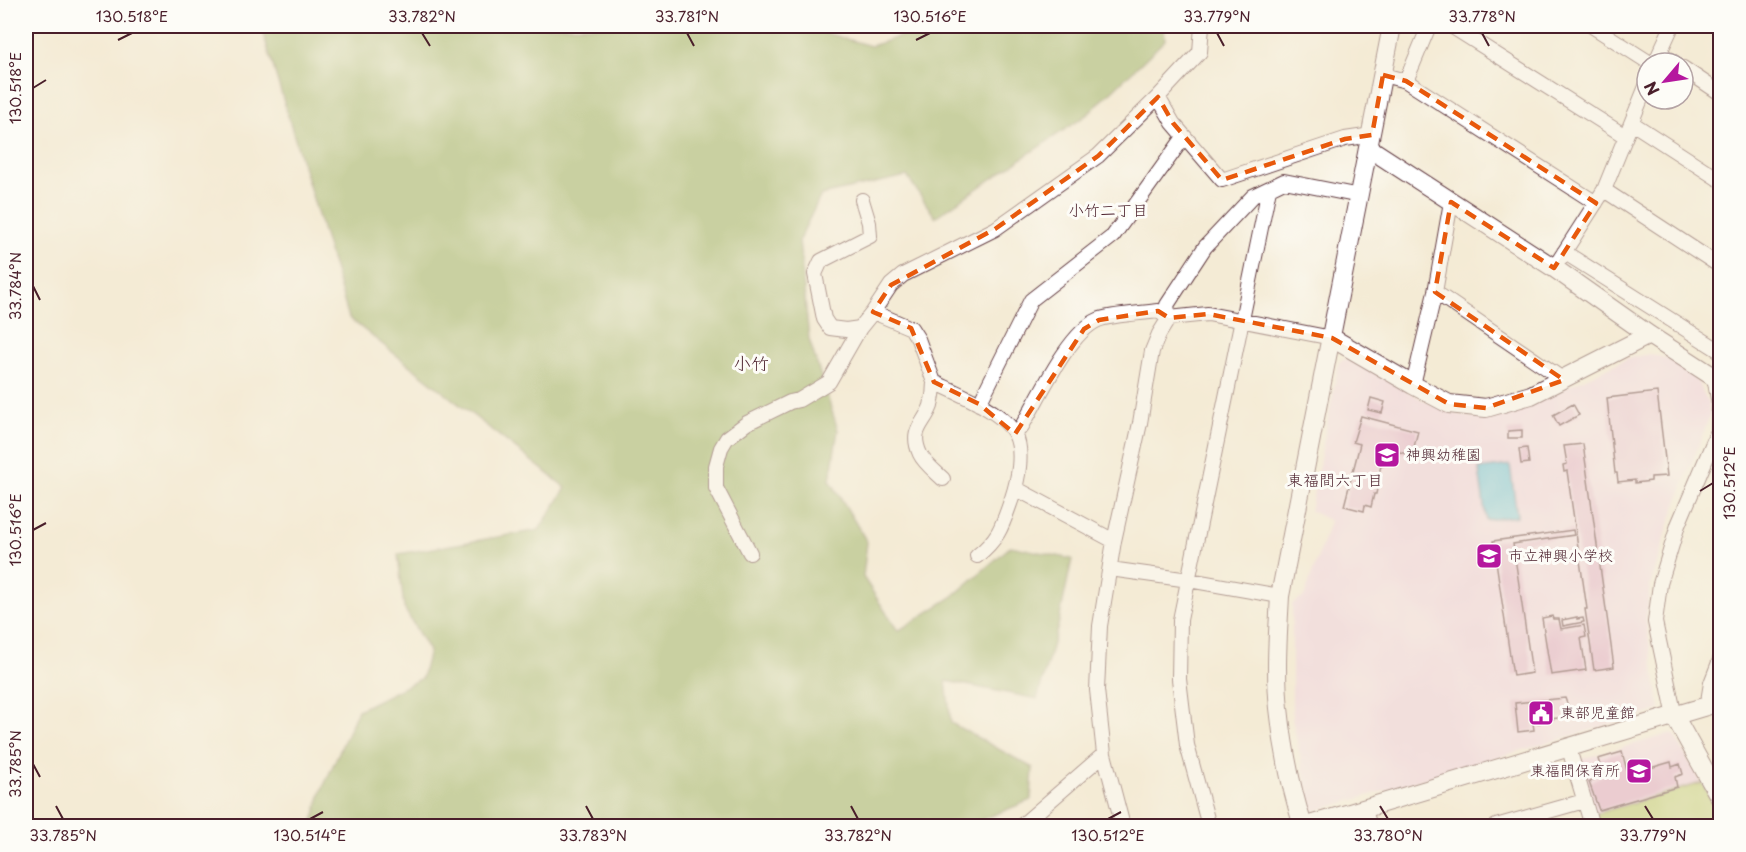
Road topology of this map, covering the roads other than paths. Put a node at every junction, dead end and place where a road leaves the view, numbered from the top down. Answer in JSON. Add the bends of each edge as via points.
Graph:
{"nodes":[{"id":1,"x":1202,"y":26,"type":"edge"},
{"id":2,"x":1392,"y":26,"type":"edge"},
{"id":3,"x":1430,"y":26,"type":"edge"},
{"id":4,"x":1451,"y":26,"type":"edge"},
{"id":5,"x":1592,"y":26,"type":"edge"},
{"id":6,"x":1672,"y":26,"type":"edge"},
{"id":7,"x":1638,"y":51,"type":"edge"},
{"id":8,"x":1660,"y":51,"type":"edge"},
{"id":9,"x":1383,"y":75,"type":"junction"},
{"id":10,"x":1695,"y":76,"type":"edge"},
{"id":11,"x":1406,"y":81,"type":"junction"},
{"id":12,"x":1720,"y":93,"type":"edge"},
{"id":13,"x":1158,"y":97,"type":"junction"},
{"id":14,"x":1637,"y":111,"type":"edge"},
{"id":15,"x":1632,"y":123,"type":"junction"},
{"id":16,"x":1625,"y":136,"type":"junction"},
{"id":17,"x":1184,"y":137,"type":"junction"},
{"id":18,"x":1370,"y":141,"type":"junction"},
{"id":19,"x":1720,"y":180,"type":"edge"},
{"id":20,"x":1269,"y":189,"type":"junction"},
{"id":21,"x":1604,"y":190,"type":"junction"},
{"id":22,"x":1360,"y":196,"type":"junction"},
{"id":23,"x":862,"y":200,"type":"dead end"},
{"id":24,"x":1451,"y":202,"type":"junction"},
{"id":25,"x":1596,"y":203,"type":"junction"},
{"id":26,"x":1564,"y":252,"type":"junction"},
{"id":27,"x":1720,"y":266,"type":"edge"},
{"id":28,"x":1554,"y":268,"type":"junction"},
{"id":29,"x":1436,"y":292,"type":"junction"},
{"id":30,"x":873,"y":312,"type":"junction"},
{"id":31,"x":1169,"y":318,"type":"junction"},
{"id":32,"x":1241,"y":320,"type":"junction"},
{"id":33,"x":860,"y":328,"type":"junction"},
{"id":34,"x":1649,"y":335,"type":"junction"},
{"id":35,"x":1332,"y":338,"type":"junction"},
{"id":36,"x":1720,"y":351,"type":"edge"},
{"id":37,"x":1717,"y":379,"type":"edge"},
{"id":38,"x":1564,"y":380,"type":"junction"},
{"id":39,"x":934,"y":382,"type":"junction"},
{"id":40,"x":1413,"y":385,"type":"junction"},
{"id":41,"x":979,"y":404,"type":"junction"},
{"id":42,"x":1015,"y":434,"type":"junction"},
{"id":43,"x":943,"y":479,"type":"dead end"},
{"id":44,"x":1015,"y":488,"type":"junction"},
{"id":45,"x":1114,"y":541,"type":"junction"},
{"id":46,"x":750,"y":553,"type":"dead end"},
{"id":47,"x":977,"y":556,"type":"dead end"},
{"id":48,"x":1110,"y":569,"type":"junction"},
{"id":49,"x":1189,"y":580,"type":"junction"},
{"id":50,"x":1280,"y":596,"type":"junction"},
{"id":51,"x":1720,"y":660,"type":"edge"},
{"id":52,"x":1714,"y":705,"type":"edge"},
{"id":53,"x":1675,"y":717,"type":"junction"},
{"id":54,"x":1569,"y":749,"type":"junction"},
{"id":55,"x":1104,"y":754,"type":"junction"},
{"id":56,"x":1720,"y":798,"type":"edge"},
{"id":57,"x":1584,"y":801,"type":"junction"},
{"id":58,"x":1364,"y":808,"type":"junction"},
{"id":59,"x":1022,"y":826,"type":"edge"},
{"id":60,"x":1123,"y":826,"type":"edge"},
{"id":61,"x":1209,"y":826,"type":"edge"},
{"id":62,"x":1304,"y":826,"type":"edge"},
{"id":63,"x":1370,"y":826,"type":"edge"},
{"id":64,"x":1496,"y":826,"type":"edge"},
{"id":65,"x":1592,"y":826,"type":"edge"}],
"edges":[{"from":1,"to":13,"type":"street","via":[[1200,52]]},
{"from":2,"to":9,"type":"street"},
{"from":3,"to":11,"type":"street"},
{"from":4,"to":16,"type":"street"},
{"from":5,"to":7,"type":"street"},
{"from":6,"to":8,"type":"street"},
{"from":9,"to":11,"type":"street"},
{"from":9,"to":18,"type":"street"},
{"from":10,"to":12,"type":"street"},
{"from":11,"to":25,"type":"street"},
{"from":13,"to":17,"type":"street"},
{"from":13,"to":30,"type":"street","via":[[1098,156],[995,229],[903,275],[891,285]]},
{"from":14,"to":15,"type":"street"},
{"from":15,"to":16,"type":"street"},
{"from":15,"to":19,"type":"street"},
{"from":16,"to":21,"type":"street"},
{"from":17,"to":18,"type":"street","via":[[1222,180],[1345,139]]},
{"from":17,"to":41,"type":"street","via":[[1113,236],[1030,300]]},
{"from":18,"to":22,"type":"street"},
{"from":18,"to":24,"type":"street"},
{"from":20,"to":22,"type":"street","via":[[1284,181]]},
{"from":20,"to":31,"type":"street","via":[[1253,196],[1205,247],[1167,305]]},
{"from":20,"to":32,"type":"street"},
{"from":21,"to":25,"type":"street"},
{"from":21,"to":27,"type":"street"},
{"from":22,"to":35,"type":"street"},
{"from":23,"to":33,"type":"street","via":[[870,236],[821,261],[815,274],[824,319],[830,328]]},
{"from":24,"to":28,"type":"street"},
{"from":24,"to":29,"type":"street"},
{"from":25,"to":26,"type":"street"},
{"from":26,"to":28,"type":"street"},
{"from":26,"to":36,"type":"street"},
{"from":28,"to":34,"type":"street"},
{"from":29,"to":38,"type":"street"},
{"from":29,"to":40,"type":"street"},
{"from":30,"to":33,"type":"street"},
{"from":30,"to":39,"type":"street","via":[[911,328]]},
{"from":31,"to":32,"type":"street","via":[[1208,314]]},
{"from":31,"to":42,"type":"street","via":[[1158,311],[1099,320],[1084,329],[1069,345]]},
{"from":31,"to":45,"type":"street","via":[[1152,351]]},
{"from":32,"to":35,"type":"street"},
{"from":32,"to":49,"type":"street"},
{"from":33,"to":46,"type":"street","via":[[829,382],[747,423],[721,448],[716,488]]},
{"from":34,"to":37,"type":"street"},
{"from":34,"to":38,"type":"street"},
{"from":35,"to":40,"type":"street"},
{"from":35,"to":50,"type":"street"},
{"from":37,"to":53,"type":"street","via":[[1718,431],[1678,525],[1660,584],[1654,622]]},
{"from":38,"to":40,"type":"street","via":[[1486,408],[1449,404]]},
{"from":39,"to":41,"type":"street"},
{"from":39,"to":43,"type":"street","via":[[930,408],[917,427],[916,438],[920,456]]},
{"from":41,"to":42,"type":"street"},
{"from":42,"to":44,"type":"street","via":[[1019,469]]},
{"from":44,"to":45,"type":"street"},
{"from":44,"to":47,"type":"street","via":[[996,538]]},
{"from":45,"to":48,"type":"street"},
{"from":48,"to":49,"type":"street"},
{"from":48,"to":55,"type":"street","via":[[1100,626],[1097,690]]},
{"from":49,"to":50,"type":"street"},
{"from":49,"to":61,"type":"street","via":[[1180,620],[1179,679],[1187,746]]},
{"from":50,"to":62,"type":"street","via":[[1278,706],[1295,801]]},
{"from":51,"to":52,"type":"street","via":[[1711,683]]},
{"from":52,"to":53,"type":"street"},
{"from":53,"to":54,"type":"street"},
{"from":53,"to":56,"type":"street"},
{"from":54,"to":57,"type":"street"},
{"from":54,"to":58,"type":"street"},
{"from":55,"to":59,"type":"street"},
{"from":55,"to":60,"type":"street"},
{"from":57,"to":64,"type":"street"},
{"from":57,"to":65,"type":"street"},
{"from":58,"to":62,"type":"street"},
{"from":58,"to":63,"type":"street"}]}
